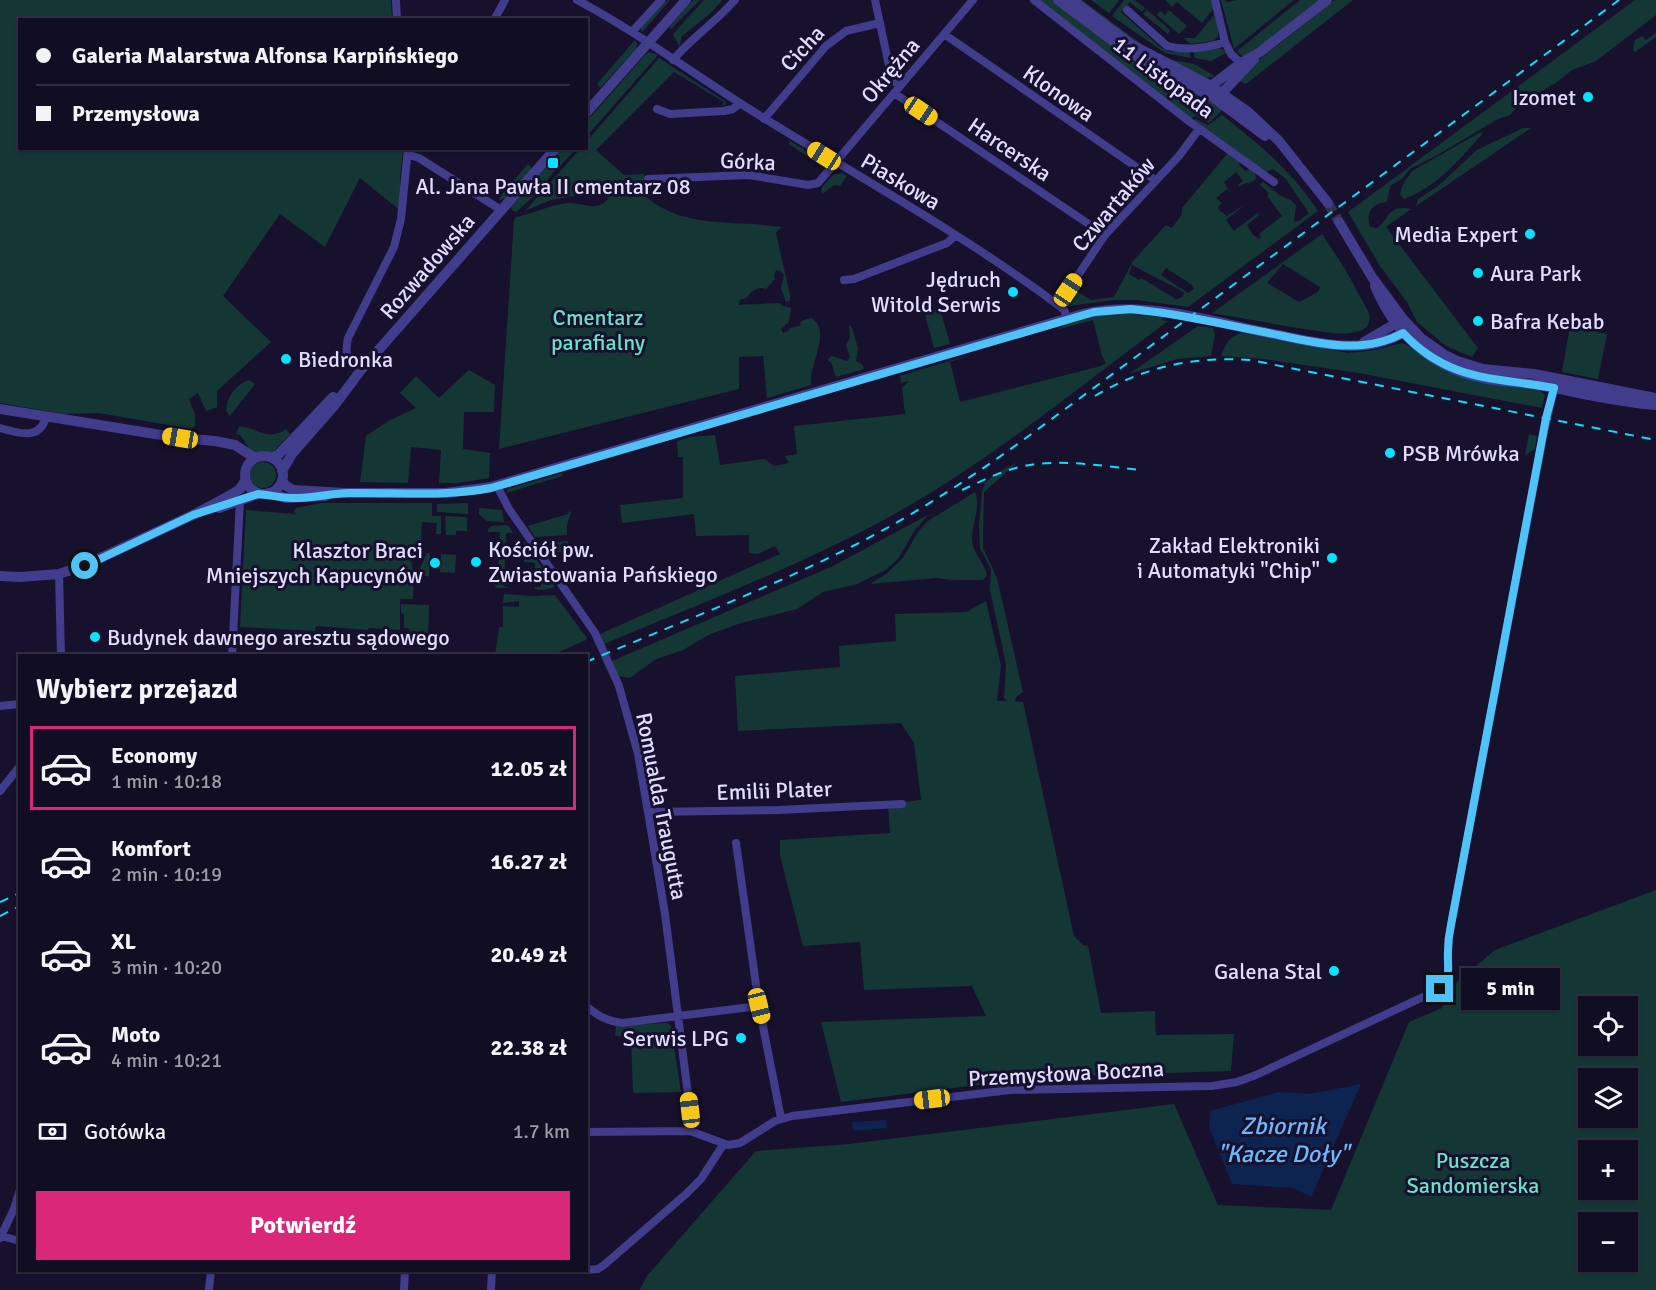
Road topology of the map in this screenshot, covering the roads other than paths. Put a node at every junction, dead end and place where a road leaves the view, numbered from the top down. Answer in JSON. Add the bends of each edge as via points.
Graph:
{"nodes":[{"id":1,"x":396,"y":0,"type":"edge"},
{"id":2,"x":505,"y":0,"type":"edge"},
{"id":3,"x":577,"y":0,"type":"edge"},
{"id":4,"x":661,"y":0,"type":"edge"},
{"id":5,"x":686,"y":0,"type":"edge"},
{"id":6,"x":735,"y":0,"type":"edge"},
{"id":7,"x":875,"y":0,"type":"edge"},
{"id":8,"x":973,"y":0,"type":"edge"},
{"id":9,"x":1034,"y":0,"type":"edge"},
{"id":10,"x":1058,"y":0,"type":"edge"},
{"id":11,"x":1072,"y":0,"type":"edge"},
{"id":12,"x":1215,"y":0,"type":"edge"},
{"id":13,"x":1327,"y":0,"type":"edge"},
{"id":14,"x":1127,"y":10,"type":"dead end"},
{"id":15,"x":398,"y":18,"type":"edge"},
{"id":16,"x":495,"y":18,"type":"edge"},
{"id":17,"x":880,"y":22,"type":"junction"},
{"id":18,"x":632,"y":32,"type":"junction"},
{"id":19,"x":944,"y":34,"type":"junction"},
{"id":20,"x":1226,"y":42,"type":"junction"},
{"id":21,"x":648,"y":43,"type":"junction"},
{"id":22,"x":673,"y":60,"type":"junction"},
{"id":23,"x":1244,"y":65,"type":"junction"},
{"id":24,"x":897,"y":90,"type":"junction"},
{"id":25,"x":1214,"y":93,"type":"junction"},
{"id":26,"x":740,"y":103,"type":"junction"},
{"id":27,"x":657,"y":109,"type":"dead end"},
{"id":28,"x":588,"y":112,"type":"edge"},
{"id":29,"x":764,"y":119,"type":"junction"},
{"id":30,"x":1199,"y":129,"type":"junction"},
{"id":31,"x":554,"y":150,"type":"edge"},
{"id":32,"x":409,"y":152,"type":"edge"},
{"id":33,"x":835,"y":162,"type":"junction"},
{"id":34,"x":648,"y":179,"type":"dead end"},
{"id":35,"x":1155,"y":180,"type":"junction"},
{"id":36,"x":1274,"y":182,"type":"dead end"},
{"id":37,"x":1328,"y":203,"type":"tunnel mouth"},
{"id":38,"x":501,"y":210,"type":"junction"},
{"id":39,"x":1340,"y":222,"type":"tunnel mouth"},
{"id":40,"x":1105,"y":235,"type":"junction"},
{"id":41,"x":956,"y":236,"type":"junction"},
{"id":42,"x":844,"y":280,"type":"dead end"},
{"id":43,"x":1058,"y":305,"type":"junction"},
{"id":44,"x":1068,"y":319,"type":"junction"},
{"id":45,"x":1399,"y":321,"type":"junction"},
{"id":46,"x":1407,"y":331,"type":"junction"},
{"id":47,"x":1355,"y":345,"type":"junction"},
{"id":48,"x":359,"y":372,"type":"junction"},
{"id":49,"x":1555,"y":383,"type":"junction"},
{"id":50,"x":1656,"y":398,"type":"edge"},
{"id":51,"x":1656,"y":405,"type":"edge"},
{"id":52,"x":0,"y":409,"type":"edge"},
{"id":53,"x":46,"y":417,"type":"junction"},
{"id":54,"x":0,"y":428,"type":"edge"},
{"id":55,"x":272,"y":458,"type":"junction"},
{"id":56,"x":251,"y":462,"type":"junction"},
{"id":57,"x":282,"y":476,"type":"junction"},
{"id":58,"x":245,"y":481,"type":"junction"},
{"id":59,"x":497,"y":486,"type":"junction"},
{"id":60,"x":264,"y":493,"type":"junction"},
{"id":61,"x":345,"y":493,"type":"junction"},
{"id":62,"x":240,"y":500,"type":"junction"},
{"id":63,"x":193,"y":515,"type":"junction"},
{"id":64,"x":58,"y":574,"type":"junction"},
{"id":65,"x":0,"y":576,"type":"edge"},
{"id":66,"x":61,"y":654,"type":"edge"},
{"id":67,"x":232,"y":654,"type":"edge"},
{"id":68,"x":18,"y":704,"type":"edge"},
{"id":69,"x":0,"y":706,"type":"edge"},
{"id":70,"x":18,"y":769,"type":"edge"},
{"id":71,"x":0,"y":792,"type":"edge"},
{"id":72,"x":902,"y":804,"type":"dead end"},
{"id":73,"x":648,"y":812,"type":"junction"},
{"id":74,"x":736,"y":843,"type":"dead end"},
{"id":75,"x":759,"y":1006,"type":"junction"},
{"id":76,"x":588,"y":1008,"type":"edge"},
{"id":77,"x":677,"y":1017,"type":"junction"},
{"id":78,"x":781,"y":1118,"type":"junction"},
{"id":79,"x":690,"y":1131,"type":"junction"},
{"id":80,"x":588,"y":1132,"type":"edge"},
{"id":81,"x":723,"y":1144,"type":"junction"},
{"id":82,"x":18,"y":1196,"type":"edge"},
{"id":83,"x":0,"y":1237,"type":"edge"},
{"id":84,"x":18,"y":1241,"type":"edge"},
{"id":85,"x":588,"y":1270,"type":"edge"},
{"id":86,"x":211,"y":1272,"type":"edge"},
{"id":87,"x":405,"y":1272,"type":"edge"},
{"id":88,"x":492,"y":1272,"type":"edge"},
{"id":89,"x":209,"y":1290,"type":"edge"},
{"id":90,"x":404,"y":1290,"type":"edge"},
{"id":91,"x":491,"y":1290,"type":"edge"}],
"edges":[{"from":1,"to":15,"type":"street"},
{"from":2,"to":16,"type":"street"},
{"from":3,"to":18,"type":"street","name":"Piaskowa"},
{"from":4,"to":18,"type":"street"},
{"from":5,"to":21,"type":"street"},
{"from":6,"to":22,"type":"street"},
{"from":7,"to":17,"type":"street"},
{"from":8,"to":19,"type":"street","name":"Okrężna"},
{"from":9,"to":30,"type":"street","name":"11 Listopada"},
{"from":10,"to":25,"type":"street","via":[[1136,57]]},
{"from":11,"to":25,"type":"street","via":[[1132,45]]},
{"from":12,"to":20,"type":"street"},
{"from":13,"to":23,"type":"street"},
{"from":14,"to":20,"type":"street","name":"11 Listopada","via":[[1167,46],[1189,48]]},
{"from":17,"to":24,"type":"street"},
{"from":17,"to":29,"type":"street","name":"Cicha","via":[[846,30],[826,46]]},
{"from":18,"to":21,"type":"street","name":"Piaskowa"},
{"from":19,"to":24,"type":"street","name":"Okrężna"},
{"from":19,"to":35,"type":"street","name":"Klonowa"},
{"from":20,"to":23,"type":"street","via":[[1231,54]]},
{"from":21,"to":22,"type":"street","name":"Piaskowa"},
{"from":21,"to":28,"type":"street"},
{"from":22,"to":26,"type":"street","name":"Piaskowa"},
{"from":23,"to":25,"type":"street"},
{"from":24,"to":33,"type":"street","name":"Okrężna"},
{"from":24,"to":40,"type":"street","name":"Harcerska"},
{"from":25,"to":37,"type":"street","name":"11 Listopada","via":[[1247,111],[1269,130]]},
{"from":26,"to":27,"type":"street","via":[[724,111],[670,114]]},
{"from":26,"to":29,"type":"street","name":"Piaskowa"},
{"from":29,"to":33,"type":"street","name":"Piaskowa"},
{"from":30,"to":35,"type":"street","name":"Czwartaków"},
{"from":30,"to":36,"type":"street","name":"11 Listopada"},
{"from":31,"to":38,"type":"street","name":"Rozwadowska"},
{"from":32,"to":38,"type":"street"},
{"from":32,"to":48,"type":"street","via":[[394,247],[345,351]]},
{"from":33,"to":34,"type":"street","name":"Górka","via":[[822,180],[812,185],[750,176]]},
{"from":33,"to":41,"type":"street","name":"Piaskowa"},
{"from":35,"to":40,"type":"street","name":"Czwartaków"},
{"from":38,"to":48,"type":"street","name":"Rozwadowska"},
{"from":39,"to":45,"type":"street"},
{"from":40,"to":43,"type":"street","name":"Czwartaków"},
{"from":41,"to":42,"type":"street","via":[[947,243]]},
{"from":41,"to":43,"type":"street","name":"Piaskowa"},
{"from":43,"to":44,"type":"street","name":"Piaskowa"},
{"from":44,"to":47,"type":"street","via":[[1131,309],[1331,345]]},
{"from":44,"to":59,"type":"street"},
{"from":45,"to":46,"type":"street"},
{"from":45,"to":47,"type":"street"},
{"from":46,"to":47,"type":"street","via":[[1382,343]]},
{"from":46,"to":49,"type":"street","via":[[1427,354],[1459,371],[1482,378]]},
{"from":48,"to":55,"type":"street","name":"Rozwadowska"},
{"from":48,"to":57,"type":"street","name":"Rozwadowska","via":[[292,454]]},
{"from":49,"to":50,"type":"street"},
{"from":49,"to":51,"type":"street","via":[[1609,400]]},
{"from":49,"to":78,"type":"street","name":"Przemysłowa Boczna","via":[[1451,925],[1448,977],[1443,986],[1256,1075],[1225,1085],[1010,1090]]},
{"from":52,"to":53,"type":"street"},
{"from":53,"to":54,"type":"street","via":[[34,433]]},
{"from":53,"to":56,"type":"street","via":[[229,444],[242,448]]},
{"from":55,"to":56,"type":"street"},
{"from":55,"to":57,"type":"street","via":[[280,466]]},
{"from":56,"to":58,"type":"street"},
{"from":57,"to":60,"type":"street","via":[[279,486]]},
{"from":57,"to":61,"type":"street","via":[[285,485],[293,490]]},
{"from":58,"to":60,"type":"street","via":[[252,491]]},
{"from":58,"to":63,"type":"street","via":[[240,489]]},
{"from":59,"to":61,"type":"street","via":[[446,493]]},
{"from":59,"to":73,"type":"street","name":"Romualda Traugutta","via":[[597,636],[626,707]]},
{"from":60,"to":61,"type":"street","via":[[296,499]]},
{"from":60,"to":62,"type":"street"},
{"from":62,"to":63,"type":"street"},
{"from":62,"to":67,"type":"street"},
{"from":63,"to":64,"type":"street","via":[[85,566]]},
{"from":64,"to":65,"type":"street"},
{"from":64,"to":66,"type":"street"},
{"from":68,"to":69,"type":"street"},
{"from":70,"to":71,"type":"street"},
{"from":72,"to":73,"type":"street","name":"Emilii Plater"},
{"from":73,"to":77,"type":"street","name":"Romualda Traugutta"},
{"from":74,"to":75,"type":"street"},
{"from":75,"to":77,"type":"street"},
{"from":75,"to":78,"type":"street"},
{"from":76,"to":77,"type":"street","via":[[610,1022]]},
{"from":77,"to":79,"type":"street","name":"Romualda Traugutta"},
{"from":78,"to":81,"type":"street","name":"Przemysłowa Boczna","via":[[740,1143]]},
{"from":79,"to":80,"type":"street"},
{"from":79,"to":81,"type":"street"},
{"from":81,"to":85,"type":"street","via":[[686,1194],[604,1265]]},
{"from":82,"to":83,"type":"street"},
{"from":83,"to":84,"type":"street"},
{"from":86,"to":89,"type":"street"},
{"from":87,"to":90,"type":"street"},
{"from":88,"to":91,"type":"street"}]}
